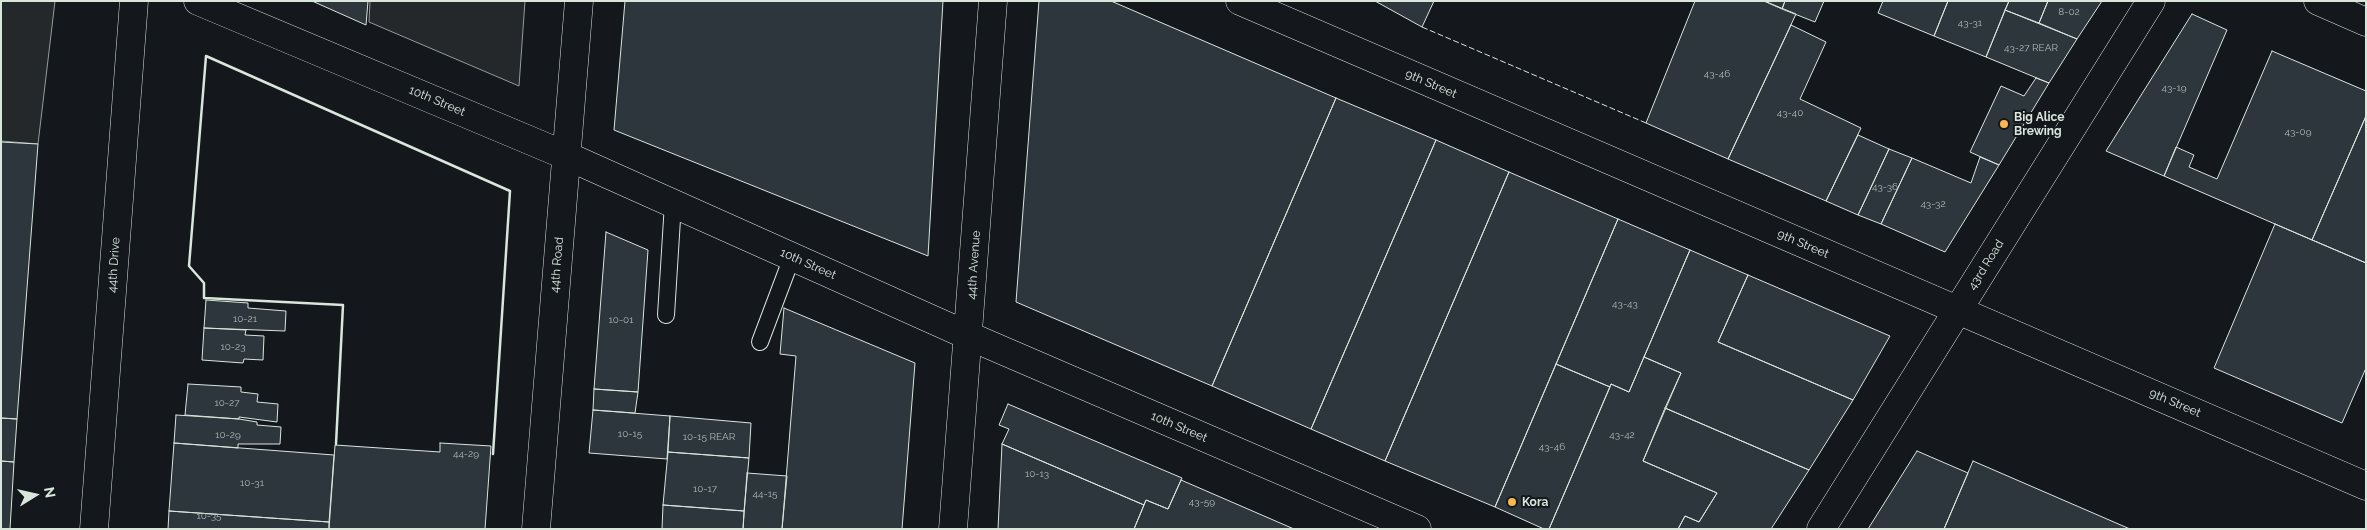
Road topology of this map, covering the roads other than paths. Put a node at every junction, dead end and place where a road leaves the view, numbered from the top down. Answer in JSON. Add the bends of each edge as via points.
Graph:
{"nodes":[{"id":1,"x":134,"y":1,"type":"edge"},
{"id":2,"x":198,"y":1,"type":"edge"},
{"id":3,"x":579,"y":1,"type":"edge"},
{"id":4,"x":993,"y":1,"type":"edge"},
{"id":5,"x":1240,"y":1,"type":"edge"},
{"id":6,"x":2151,"y":1,"type":"edge"},
{"id":7,"x":2318,"y":1,"type":"edge"},
{"id":8,"x":2366,"y":22,"type":"edge"},
{"id":9,"x":566,"y":156,"type":"junction"},
{"id":10,"x":673,"y":203,"type":"junction"},
{"id":11,"x":792,"y":257,"type":"junction"},
{"id":12,"x":1958,"y":310,"type":"junction"},
{"id":13,"x":666,"y":315,"type":"dead end"},
{"id":14,"x":969,"y":336,"type":"junction"},
{"id":15,"x":760,"y":342,"type":"dead end"},
{"id":16,"x":2366,"y":486,"type":"edge"},
{"id":17,"x":94,"y":529,"type":"edge"},
{"id":18,"x":536,"y":529,"type":"edge"},
{"id":19,"x":953,"y":529,"type":"edge"},
{"id":20,"x":1417,"y":529,"type":"edge"},
{"id":21,"x":1821,"y":529,"type":"edge"}],
"edges":[{"from":1,"to":17,"type":"street","name":"44th Drive"},
{"from":2,"to":9,"type":"street","name":"10th Street"},
{"from":3,"to":9,"type":"street","name":"44th Road"},
{"from":4,"to":14,"type":"street","name":"44th Avenue"},
{"from":5,"to":12,"type":"street","name":"9th Street"},
{"from":6,"to":12,"type":"street","name":"43rd Road"},
{"from":7,"to":8,"type":"street"},
{"from":9,"to":10,"type":"street","name":"10th Street"},
{"from":9,"to":18,"type":"street","name":"44th Road"},
{"from":10,"to":11,"type":"street","name":"10th Street"},
{"from":10,"to":13,"type":"lane"},
{"from":11,"to":14,"type":"street","name":"10th Street"},
{"from":11,"to":15,"type":"lane"},
{"from":12,"to":16,"type":"street","name":"9th Street"},
{"from":12,"to":21,"type":"street","name":"43rd Road"},
{"from":14,"to":19,"type":"street","name":"44th Avenue"},
{"from":14,"to":20,"type":"street","name":"10th Street"}]}
